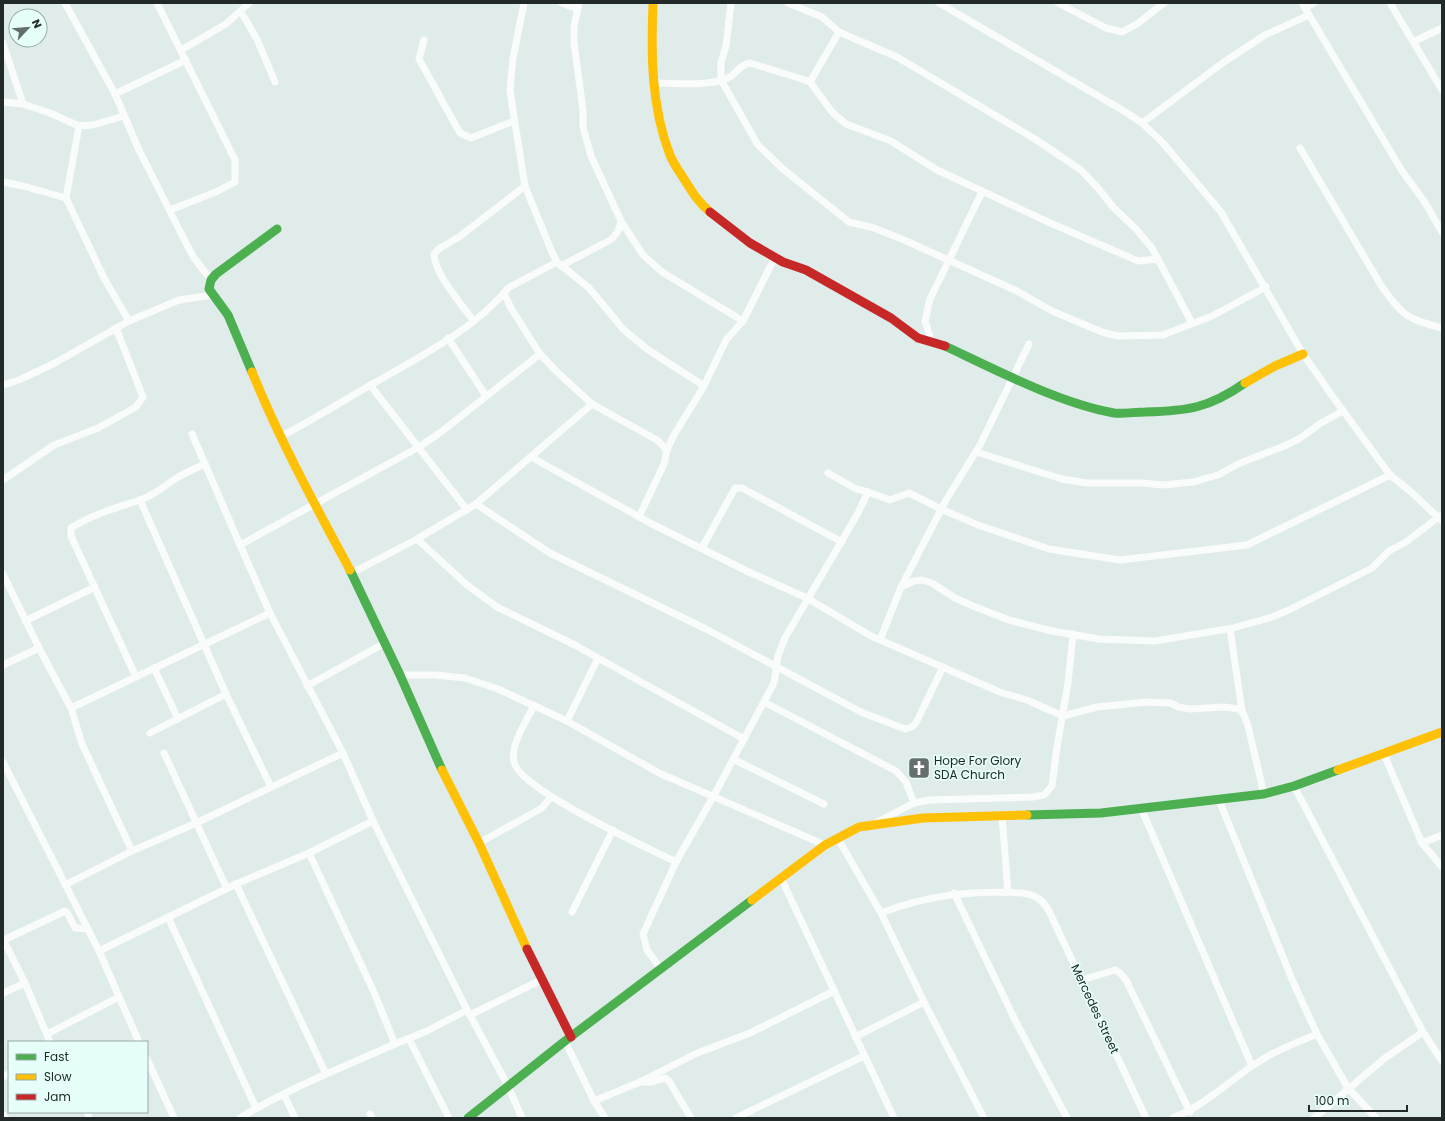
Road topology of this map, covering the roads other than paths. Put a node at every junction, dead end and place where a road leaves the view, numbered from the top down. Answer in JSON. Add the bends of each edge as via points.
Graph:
{"nodes":[{"id":1,"x":65,"y":3,"type":"edge"},
{"id":2,"x":157,"y":3,"type":"edge"},
{"id":3,"x":249,"y":3,"type":"edge"},
{"id":4,"x":524,"y":3,"type":"edge"},
{"id":5,"x":562,"y":3,"type":"edge"},
{"id":6,"x":653,"y":3,"type":"edge"},
{"id":7,"x":731,"y":3,"type":"edge"},
{"id":8,"x":788,"y":3,"type":"edge"},
{"id":9,"x":939,"y":3,"type":"edge"},
{"id":10,"x":1058,"y":3,"type":"edge"},
{"id":11,"x":1164,"y":3,"type":"edge"},
{"id":12,"x":1314,"y":3,"type":"edge"},
{"id":13,"x":1390,"y":3,"type":"edge"},
{"id":14,"x":1303,"y":5,"type":"edge"},
{"id":15,"x":578,"y":6,"type":"edge"},
{"id":16,"x":241,"y":12,"type":"junction"},
{"id":17,"x":1309,"y":15,"type":"junction"},
{"id":18,"x":1442,"y":28,"type":"edge"},
{"id":19,"x":839,"y":32,"type":"junction"},
{"id":20,"x":424,"y":40,"type":"dead end"},
{"id":21,"x":1413,"y":42,"type":"junction"},
{"id":22,"x":3,"y":43,"type":"edge"},
{"id":23,"x":181,"y":50,"type":"junction"},
{"id":24,"x":186,"y":60,"type":"junction"},
{"id":25,"x":721,"y":80,"type":"junction"},
{"id":26,"x":275,"y":82,"type":"dead end"},
{"id":27,"x":810,"y":82,"type":"junction"},
{"id":28,"x":654,"y":84,"type":"junction"},
{"id":29,"x":1442,"y":90,"type":"edge"},
{"id":30,"x":115,"y":94,"type":"junction"},
{"id":31,"x":3,"y":102,"type":"edge"},
{"id":32,"x":23,"y":104,"type":"junction"},
{"id":33,"x":124,"y":116,"type":"junction"},
{"id":34,"x":514,"y":121,"type":"junction"},
{"id":35,"x":1142,"y":123,"type":"junction"},
{"id":36,"x":79,"y":126,"type":"junction"},
{"id":37,"x":1300,"y":148,"type":"dead end"},
{"id":38,"x":3,"y":182,"type":"edge"},
{"id":39,"x":525,"y":186,"type":"junction"},
{"id":40,"x":982,"y":192,"type":"junction"},
{"id":41,"x":66,"y":198,"type":"junction"},
{"id":42,"x":170,"y":210,"type":"junction"},
{"id":43,"x":621,"y":222,"type":"junction"},
{"id":44,"x":277,"y":229,"type":"dead end"},
{"id":45,"x":1442,"y":232,"type":"edge"},
{"id":46,"x":775,"y":257,"type":"junction"},
{"id":47,"x":1158,"y":259,"type":"junction"},
{"id":48,"x":949,"y":260,"type":"junction"},
{"id":49,"x":559,"y":264,"type":"junction"},
{"id":50,"x":210,"y":280,"type":"junction"},
{"id":51,"x":1266,"y":287,"type":"junction"},
{"id":52,"x":504,"y":293,"type":"junction"},
{"id":53,"x":213,"y":295,"type":"junction"},
{"id":54,"x":129,"y":320,"type":"junction"},
{"id":55,"x":472,"y":320,"type":"junction"},
{"id":56,"x":743,"y":321,"type":"junction"},
{"id":57,"x":1192,"y":323,"type":"junction"},
{"id":58,"x":116,"y":328,"type":"junction"},
{"id":59,"x":1442,"y":328,"type":"edge"},
{"id":60,"x":448,"y":338,"type":"junction"},
{"id":61,"x":931,"y":340,"type":"junction"},
{"id":62,"x":1029,"y":344,"type":"dead end"},
{"id":63,"x":540,"y":354,"type":"junction"},
{"id":64,"x":1303,"y":354,"type":"junction"},
{"id":65,"x":1014,"y":378,"type":"junction"},
{"id":66,"x":3,"y":385,"type":"edge"},
{"id":67,"x":370,"y":385,"type":"junction"},
{"id":68,"x":704,"y":386,"type":"junction"},
{"id":69,"x":486,"y":396,"type":"junction"},
{"id":70,"x":592,"y":404,"type":"junction"},
{"id":71,"x":1343,"y":411,"type":"junction"},
{"id":72,"x":192,"y":434,"type":"dead end"},
{"id":73,"x":280,"y":437,"type":"junction"},
{"id":74,"x":420,"y":447,"type":"junction"},
{"id":75,"x":667,"y":450,"type":"junction"},
{"id":76,"x":976,"y":452,"type":"junction"},
{"id":77,"x":531,"y":457,"type":"junction"},
{"id":78,"x":205,"y":464,"type":"junction"},
{"id":79,"x":828,"y":473,"type":"dead end"},
{"id":80,"x":1390,"y":475,"type":"junction"},
{"id":81,"x":3,"y":480,"type":"edge"},
{"id":82,"x":868,"y":492,"type":"junction"},
{"id":83,"x":140,"y":500,"type":"junction"},
{"id":84,"x":316,"y":504,"type":"junction"},
{"id":85,"x":476,"y":504,"type":"junction"},
{"id":86,"x":941,"y":509,"type":"junction"},
{"id":87,"x":467,"y":510,"type":"junction"},
{"id":88,"x":639,"y":517,"type":"junction"},
{"id":89,"x":1441,"y":518,"type":"edge"},
{"id":90,"x":417,"y":539,"type":"junction"},
{"id":91,"x":842,"y":542,"type":"junction"},
{"id":92,"x":240,"y":545,"type":"junction"},
{"id":93,"x":702,"y":548,"type":"junction"},
{"id":94,"x":352,"y":573,"type":"junction"},
{"id":95,"x":3,"y":574,"type":"edge"},
{"id":96,"x":95,"y":587,"type":"junction"},
{"id":97,"x":901,"y":587,"type":"junction"},
{"id":98,"x":807,"y":598,"type":"junction"},
{"id":99,"x":270,"y":613,"type":"junction"},
{"id":100,"x":25,"y":621,"type":"junction"},
{"id":101,"x":1230,"y":629,"type":"junction"},
{"id":102,"x":1073,"y":634,"type":"junction"},
{"id":103,"x":880,"y":640,"type":"junction"},
{"id":104,"x":385,"y":643,"type":"junction"},
{"id":105,"x":203,"y":644,"type":"junction"},
{"id":106,"x":39,"y":648,"type":"junction"},
{"id":107,"x":598,"y":658,"type":"junction"},
{"id":108,"x":3,"y":665,"type":"edge"},
{"id":109,"x":943,"y":667,"type":"junction"},
{"id":110,"x":154,"y":668,"type":"junction"},
{"id":111,"x":776,"y":668,"type":"junction"},
{"id":112,"x":400,"y":675,"type":"junction"},
{"id":113,"x":136,"y":677,"type":"junction"},
{"id":114,"x":308,"y":686,"type":"junction"},
{"id":115,"x":226,"y":694,"type":"junction"},
{"id":116,"x":764,"y":702,"type":"junction"},
{"id":117,"x":534,"y":705,"type":"junction"},
{"id":118,"x":71,"y":708,"type":"junction"},
{"id":119,"x":1242,"y":711,"type":"junction"},
{"id":120,"x":1063,"y":716,"type":"junction"},
{"id":121,"x":178,"y":719,"type":"junction"},
{"id":122,"x":567,"y":721,"type":"junction"},
{"id":123,"x":1442,"y":732,"type":"edge"},
{"id":124,"x":150,"y":733,"type":"dead end"},
{"id":125,"x":744,"y":739,"type":"junction"},
{"id":126,"x":1383,"y":752,"type":"junction"},
{"id":127,"x":164,"y":753,"type":"dead end"},
{"id":128,"x":343,"y":753,"type":"junction"},
{"id":129,"x":733,"y":759,"type":"junction"},
{"id":130,"x":3,"y":762,"type":"edge"},
{"id":131,"x":1294,"y":786,"type":"junction"},
{"id":132,"x":271,"y":787,"type":"junction"},
{"id":133,"x":1264,"y":794,"type":"junction"},
{"id":134,"x":551,"y":797,"type":"junction"},
{"id":135,"x":713,"y":797,"type":"junction"},
{"id":136,"x":1219,"y":800,"type":"junction"},
{"id":137,"x":914,"y":803,"type":"junction"},
{"id":138,"x":824,"y":804,"type":"dead end"},
{"id":139,"x":1141,"y":808,"type":"junction"},
{"id":140,"x":1002,"y":816,"type":"junction"},
{"id":141,"x":373,"y":821,"type":"junction"},
{"id":142,"x":198,"y":822,"type":"junction"},
{"id":143,"x":870,"y":825,"type":"junction"},
{"id":144,"x":612,"y":830,"type":"junction"},
{"id":145,"x":1442,"y":835,"type":"edge"},
{"id":146,"x":837,"y":838,"type":"junction"},
{"id":147,"x":479,"y":843,"type":"junction"},
{"id":148,"x":1422,"y":843,"type":"junction"},
{"id":149,"x":825,"y":845,"type":"junction"},
{"id":150,"x":132,"y":851,"type":"junction"},
{"id":151,"x":309,"y":853,"type":"junction"},
{"id":152,"x":676,"y":862,"type":"junction"},
{"id":153,"x":1442,"y":867,"type":"edge"},
{"id":154,"x":781,"y":878,"type":"junction"},
{"id":155,"x":236,"y":884,"type":"junction"},
{"id":156,"x":65,"y":885,"type":"junction"},
{"id":157,"x":227,"y":889,"type":"junction"},
{"id":158,"x":1008,"y":892,"type":"junction"},
{"id":159,"x":954,"y":893,"type":"junction"},
{"id":160,"x":572,"y":912,"type":"dead end"},
{"id":161,"x":881,"y":913,"type":"junction"},
{"id":162,"x":168,"y":917,"type":"junction"},
{"id":163,"x":88,"y":929,"type":"junction"},
{"id":164,"x":3,"y":939,"type":"edge"},
{"id":165,"x":100,"y":951,"type":"junction"},
{"id":166,"x":661,"y":969,"type":"junction"},
{"id":167,"x":541,"y":980,"type":"junction"},
{"id":168,"x":1082,"y":980,"type":"junction"},
{"id":169,"x":25,"y":983,"type":"junction"},
{"id":170,"x":834,"y":990,"type":"junction"},
{"id":171,"x":3,"y":993,"type":"edge"},
{"id":172,"x":119,"y":997,"type":"junction"},
{"id":173,"x":924,"y":1002,"type":"junction"},
{"id":174,"x":468,"y":1012,"type":"junction"},
{"id":175,"x":1423,"y":1032,"type":"junction"},
{"id":176,"x":48,"y":1034,"type":"junction"},
{"id":177,"x":1317,"y":1034,"type":"junction"},
{"id":178,"x":855,"y":1037,"type":"junction"},
{"id":179,"x":409,"y":1039,"type":"junction"},
{"id":180,"x":568,"y":1039,"type":"junction"},
{"id":181,"x":50,"y":1041,"type":"edge"},
{"id":182,"x":139,"y":1041,"type":"edge"},
{"id":183,"x":395,"y":1044,"type":"junction"},
{"id":184,"x":864,"y":1056,"type":"junction"},
{"id":185,"x":148,"y":1061,"type":"edge"},
{"id":186,"x":1442,"y":1061,"type":"edge"},
{"id":187,"x":1252,"y":1066,"type":"junction"},
{"id":188,"x":326,"y":1074,"type":"junction"},
{"id":189,"x":640,"y":1082,"type":"junction"},
{"id":190,"x":508,"y":1086,"type":"junction"},
{"id":191,"x":1348,"y":1088,"type":"junction"},
{"id":192,"x":284,"y":1094,"type":"junction"},
{"id":193,"x":594,"y":1101,"type":"junction"},
{"id":194,"x":256,"y":1108,"type":"junction"},
{"id":195,"x":1190,"y":1112,"type":"junction"},
{"id":196,"x":3,"y":1115,"type":"edge"},
{"id":197,"x":5,"y":1118,"type":"edge"},
{"id":198,"x":174,"y":1118,"type":"edge"},
{"id":199,"x":240,"y":1118,"type":"edge"},
{"id":200,"x":295,"y":1118,"type":"edge"},
{"id":201,"x":450,"y":1118,"type":"edge"},
{"id":202,"x":468,"y":1118,"type":"edge"},
{"id":203,"x":522,"y":1118,"type":"edge"},
{"id":204,"x":605,"y":1118,"type":"edge"},
{"id":205,"x":691,"y":1118,"type":"edge"},
{"id":206,"x":736,"y":1118,"type":"edge"},
{"id":207,"x":894,"y":1118,"type":"edge"},
{"id":208,"x":984,"y":1118,"type":"edge"},
{"id":209,"x":1067,"y":1118,"type":"edge"},
{"id":210,"x":1146,"y":1118,"type":"edge"},
{"id":211,"x":1173,"y":1118,"type":"edge"},
{"id":212,"x":1314,"y":1118,"type":"edge"},
{"id":213,"x":1376,"y":1118,"type":"edge"}],
"edges":[{"from":1,"to":30,"type":"street"},
{"from":2,"to":23,"type":"street"},
{"from":3,"to":16,"type":"street"},
{"from":4,"to":34,"type":"street","via":[[511,72],[510,90]]},
{"from":5,"to":15,"type":"street"},
{"from":6,"to":28,"type":"street"},
{"from":7,"to":25,"type":"street","via":[[726,46],[721,63]]},
{"from":8,"to":19,"type":"street","via":[[822,17]]},
{"from":9,"to":35,"type":"street"},
{"from":10,"to":11,"type":"street","via":[[1106,28],[1122,32]]},
{"from":12,"to":14,"type":"street"},
{"from":13,"to":21,"type":"street"},
{"from":14,"to":17,"type":"street"},
{"from":15,"to":43,"type":"street","via":[[574,43],[583,127],[591,156]]},
{"from":16,"to":23,"type":"street","via":[[219,29]]},
{"from":16,"to":26,"type":"street","via":[[257,39]]},
{"from":17,"to":35,"type":"street","via":[[1265,35],[1241,50]]},
{"from":17,"to":45,"type":"street","via":[[1402,171]]},
{"from":18,"to":21,"type":"street"},
{"from":19,"to":27,"type":"street"},
{"from":19,"to":47,"type":"street","via":[[903,60],[1035,139],[1081,170],[1113,207],[1144,237]]},
{"from":20,"to":34,"type":"street","via":[[419,60],[460,133],[471,138]]},
{"from":21,"to":29,"type":"street"},
{"from":22,"to":32,"type":"street"},
{"from":23,"to":24,"type":"street"},
{"from":24,"to":30,"type":"street"},
{"from":24,"to":42,"type":"street","via":[[235,160],[235,182]]},
{"from":25,"to":27,"type":"street","via":[[750,63]]},
{"from":25,"to":28,"type":"street"},
{"from":25,"to":48,"type":"street","via":[[758,145],[840,216],[849,222],[888,233]]},
{"from":27,"to":40,"type":"street","via":[[832,112],[846,124],[891,141],[937,170]]},
{"from":28,"to":46,"type":"street","via":[[662,131],[670,156],[697,201],[750,243]]},
{"from":30,"to":33,"type":"street"},
{"from":31,"to":32,"type":"street"},
{"from":32,"to":36,"type":"street"},
{"from":33,"to":36,"type":"street","via":[[93,125]]},
{"from":33,"to":42,"type":"street"},
{"from":34,"to":39,"type":"street"},
{"from":35,"to":51,"type":"street","via":[[1163,143],[1221,212]]},
{"from":36,"to":41,"type":"street"},
{"from":37,"to":59,"type":"street","via":[[1396,307],[1412,320]]},
{"from":38,"to":41,"type":"street"},
{"from":39,"to":49,"type":"street"},
{"from":39,"to":55,"type":"street","via":[[434,254],[445,280]]},
{"from":40,"to":47,"type":"street","via":[[1138,261]]},
{"from":40,"to":48,"type":"street"},
{"from":41,"to":54,"type":"street","via":[[105,280]]},
{"from":42,"to":50,"type":"street","via":[[194,258]]},
{"from":43,"to":49,"type":"street","via":[[612,239]]},
{"from":43,"to":56,"type":"street","via":[[643,255],[662,272]]},
{"from":44,"to":50,"type":"street"},
{"from":46,"to":56,"type":"street"},
{"from":46,"to":61,"type":"street","via":[[802,268],[891,318],[918,338]]},
{"from":47,"to":57,"type":"street"},
{"from":48,"to":57,"type":"street","via":[[1017,291],[1052,311],[1102,332],[1118,336],[1163,335]]},
{"from":48,"to":61,"type":"street","via":[[934,288],[927,309],[925,321]]},
{"from":49,"to":52,"type":"street","via":[[508,288]]},
{"from":49,"to":68,"type":"street","via":[[589,288],[624,330],[647,349]]},
{"from":50,"to":53,"type":"street","via":[[209,289]]},
{"from":51,"to":57,"type":"street"},
{"from":51,"to":64,"type":"street"},
{"from":52,"to":55,"type":"street"},
{"from":52,"to":63,"type":"street"},
{"from":53,"to":54,"type":"street","via":[[179,300]]},
{"from":53,"to":73,"type":"street","via":[[228,315],[245,350]]},
{"from":54,"to":58,"type":"street"},
{"from":55,"to":60,"type":"street"},
{"from":56,"to":68,"type":"street","via":[[726,340]]},
{"from":58,"to":66,"type":"street","via":[[53,364]]},
{"from":58,"to":81,"type":"street","via":[[143,397],[141,402],[98,428],[54,445]]},
{"from":60,"to":67,"type":"street"},
{"from":60,"to":69,"type":"street"},
{"from":61,"to":65,"type":"street"},
{"from":62,"to":65,"type":"street"},
{"from":63,"to":69,"type":"street"},
{"from":63,"to":70,"type":"street"},
{"from":64,"to":65,"type":"street","via":[[1254,377],[1225,397],[1207,405],[1180,411],[1116,413],[1082,405]]},
{"from":64,"to":71,"type":"street"},
{"from":65,"to":76,"type":"street"},
{"from":67,"to":73,"type":"street"},
{"from":67,"to":74,"type":"street"},
{"from":68,"to":75,"type":"street"},
{"from":69,"to":74,"type":"street"},
{"from":70,"to":75,"type":"street","via":[[657,440]]},
{"from":70,"to":77,"type":"street"},
{"from":71,"to":76,"type":"street","via":[[1288,445],[1240,463],[1218,475],[1193,482],[1163,485],[1087,483],[1062,479]]},
{"from":71,"to":80,"type":"street"},
{"from":72,"to":78,"type":"street"},
{"from":73,"to":84,"type":"street"},
{"from":74,"to":84,"type":"street"},
{"from":74,"to":87,"type":"street"},
{"from":75,"to":88,"type":"street","via":[[664,464]]},
{"from":76,"to":86,"type":"street"},
{"from":77,"to":85,"type":"street"},
{"from":77,"to":88,"type":"street"},
{"from":78,"to":83,"type":"street"},
{"from":78,"to":92,"type":"street"},
{"from":79,"to":82,"type":"street","via":[[856,489]]},
{"from":80,"to":86,"type":"street","via":[[1248,545],[1120,560],[1049,550]]},
{"from":80,"to":89,"type":"street"},
{"from":82,"to":86,"type":"street","via":[[890,500],[909,493]]},
{"from":82,"to":91,"type":"street"},
{"from":83,"to":96,"type":"street","via":[[120,505],[71,528],[71,536]]},
{"from":83,"to":105,"type":"street"},
{"from":84,"to":92,"type":"street"},
{"from":84,"to":94,"type":"street"},
{"from":85,"to":87,"type":"street"},
{"from":85,"to":111,"type":"street","via":[[550,553],[706,629]]},
{"from":86,"to":97,"type":"street"},
{"from":87,"to":90,"type":"street"},
{"from":88,"to":93,"type":"street"},
{"from":89,"to":101,"type":"street","via":[[1393,548],[1372,568],[1272,617]]},
{"from":90,"to":94,"type":"street"},
{"from":90,"to":107,"type":"street","via":[[467,585],[497,607]]},
{"from":91,"to":93,"type":"street","via":[[742,488],[735,488]]},
{"from":91,"to":98,"type":"street"},
{"from":92,"to":99,"type":"street"},
{"from":93,"to":98,"type":"street"},
{"from":94,"to":104,"type":"street"},
{"from":95,"to":100,"type":"street"},
{"from":96,"to":100,"type":"street"},
{"from":96,"to":113,"type":"street"},
{"from":97,"to":102,"type":"street","via":[[914,581],[932,583],[955,598],[1009,620]]},
{"from":97,"to":103,"type":"street"},
{"from":98,"to":103,"type":"street"},
{"from":98,"to":111,"type":"street","via":[[780,647]]},
{"from":99,"to":105,"type":"street"},
{"from":99,"to":114,"type":"street"},
{"from":100,"to":106,"type":"street"},
{"from":101,"to":102,"type":"street","via":[[1155,641],[1099,640]]},
{"from":101,"to":119,"type":"street"},
{"from":102,"to":120,"type":"street"},
{"from":103,"to":109,"type":"street"},
{"from":104,"to":112,"type":"street"},
{"from":104,"to":114,"type":"street"},
{"from":105,"to":110,"type":"street"},
{"from":105,"to":115,"type":"street"},
{"from":106,"to":108,"type":"street"},
{"from":106,"to":118,"type":"street"},
{"from":107,"to":122,"type":"street"},
{"from":107,"to":125,"type":"street"},
{"from":109,"to":111,"type":"street","via":[[916,722],[905,730],[861,712]]},
{"from":109,"to":120,"type":"street"},
{"from":110,"to":113,"type":"street"},
{"from":110,"to":121,"type":"street"},
{"from":111,"to":116,"type":"street","via":[[774,683]]},
{"from":112,"to":117,"type":"street","via":[[465,678]]},
{"from":112,"to":147,"type":"street","via":[[436,759]]},
{"from":113,"to":118,"type":"street"},
{"from":114,"to":128,"type":"street"},
{"from":115,"to":121,"type":"street"},
{"from":115,"to":132,"type":"street"},
{"from":116,"to":125,"type":"street"},
{"from":116,"to":137,"type":"street","via":[[896,771],[906,782]]},
{"from":117,"to":122,"type":"street"},
{"from":117,"to":134,"type":"street","via":[[516,743],[514,763],[518,771]]},
{"from":118,"to":150,"type":"street","via":[[82,744]]},
{"from":119,"to":120,"type":"street","via":[[1224,707],[1190,709],[1171,703],[1147,702],[1096,707]]},
{"from":119,"to":133,"type":"street"},
{"from":120,"to":137,"type":"street","via":[[1052,786],[1044,795],[929,800]]},
{"from":121,"to":124,"type":"street"},
{"from":122,"to":135,"type":"street","via":[[659,773]]},
{"from":123,"to":126,"type":"street"},
{"from":125,"to":129,"type":"street"},
{"from":126,"to":131,"type":"street"},
{"from":126,"to":148,"type":"street"},
{"from":127,"to":142,"type":"street"},
{"from":128,"to":132,"type":"street"},
{"from":128,"to":141,"type":"street"},
{"from":129,"to":135,"type":"street"},
{"from":129,"to":138,"type":"street"},
{"from":130,"to":156,"type":"street"},
{"from":131,"to":133,"type":"street"},
{"from":131,"to":175,"type":"street"},
{"from":132,"to":142,"type":"street"},
{"from":133,"to":136,"type":"street"},
{"from":134,"to":144,"type":"street"},
{"from":134,"to":147,"type":"street","via":[[542,808]]},
{"from":135,"to":149,"type":"street"},
{"from":135,"to":152,"type":"street"},
{"from":136,"to":139,"type":"street"},
{"from":136,"to":177,"type":"street"},
{"from":137,"to":143,"type":"street"},
{"from":139,"to":140,"type":"street","via":[[1100,813]]},
{"from":139,"to":187,"type":"street"},
{"from":140,"to":143,"type":"street","via":[[923,818]]},
{"from":140,"to":158,"type":"street"},
{"from":141,"to":151,"type":"street"},
{"from":141,"to":174,"type":"street"},
{"from":142,"to":150,"type":"street"},
{"from":142,"to":157,"type":"street"},
{"from":143,"to":146,"type":"street","via":[[859,827]]},
{"from":144,"to":152,"type":"street"},
{"from":144,"to":160,"type":"street"},
{"from":145,"to":148,"type":"street"},
{"from":146,"to":149,"type":"street"},
{"from":146,"to":161,"type":"street"},
{"from":147,"to":167,"type":"street"},
{"from":148,"to":153,"type":"street"},
{"from":149,"to":154,"type":"street"},
{"from":150,"to":156,"type":"street"},
{"from":151,"to":155,"type":"street"},
{"from":151,"to":183,"type":"street","via":[[373,990]]},
{"from":152,"to":166,"type":"street","via":[[643,934],[647,950]]},
{"from":154,"to":166,"type":"street"},
{"from":154,"to":170,"type":"street"},
{"from":155,"to":157,"type":"street"},
{"from":155,"to":188,"type":"street"},
{"from":156,"to":163,"type":"street"},
{"from":157,"to":162,"type":"street"},
{"from":158,"to":159,"type":"street"},
{"from":158,"to":168,"type":"street","name":"Mercedes Street","via":[[1032,894],[1042,900]]},
{"from":159,"to":161,"type":"street","via":[[921,899]]},
{"from":159,"to":209,"type":"street","via":[[1017,1024]]},
{"from":161,"to":173,"type":"street"},
{"from":162,"to":165,"type":"street"},
{"from":162,"to":194,"type":"street"},
{"from":163,"to":164,"type":"street","via":[[75,928],[65,911]]},
{"from":163,"to":165,"type":"street"},
{"from":164,"to":169,"type":"street"},
{"from":165,"to":172,"type":"street"},
{"from":166,"to":180,"type":"street"},
{"from":167,"to":174,"type":"street"},
{"from":167,"to":180,"type":"street"},
{"from":168,"to":195,"type":"street","via":[[1115,970],[1126,980]]},
{"from":168,"to":210,"type":"street","name":"Mercedes Street"},
{"from":169,"to":171,"type":"street"},
{"from":169,"to":176,"type":"street"},
{"from":170,"to":178,"type":"street"},
{"from":170,"to":189,"type":"street"},
{"from":172,"to":176,"type":"street"},
{"from":172,"to":182,"type":"street"},
{"from":173,"to":178,"type":"street"},
{"from":173,"to":208,"type":"street"},
{"from":174,"to":179,"type":"street"},
{"from":174,"to":190,"type":"street"},
{"from":175,"to":186,"type":"street"},
{"from":175,"to":191,"type":"street"},
{"from":176,"to":181,"type":"street"},
{"from":177,"to":187,"type":"street","via":[[1283,1048]]},
{"from":177,"to":191,"type":"street"},
{"from":178,"to":184,"type":"street"},
{"from":179,"to":183,"type":"street"},
{"from":179,"to":201,"type":"street"},
{"from":180,"to":190,"type":"street"},
{"from":180,"to":193,"type":"street"},
{"from":183,"to":188,"type":"street"},
{"from":184,"to":206,"type":"street"},
{"from":184,"to":207,"type":"street"},
{"from":185,"to":198,"type":"street"},
{"from":187,"to":195,"type":"street"},
{"from":188,"to":192,"type":"street"},
{"from":189,"to":193,"type":"street"},
{"from":189,"to":205,"type":"street","via":[[665,1078],[670,1081]]},
{"from":190,"to":202,"type":"street"},
{"from":190,"to":203,"type":"street"},
{"from":191,"to":212,"type":"street"},
{"from":191,"to":213,"type":"street"},
{"from":192,"to":194,"type":"street"},
{"from":192,"to":200,"type":"street"},
{"from":193,"to":204,"type":"street"},
{"from":194,"to":199,"type":"street"},
{"from":195,"to":211,"type":"street"},
{"from":196,"to":197,"type":"street"}]}
